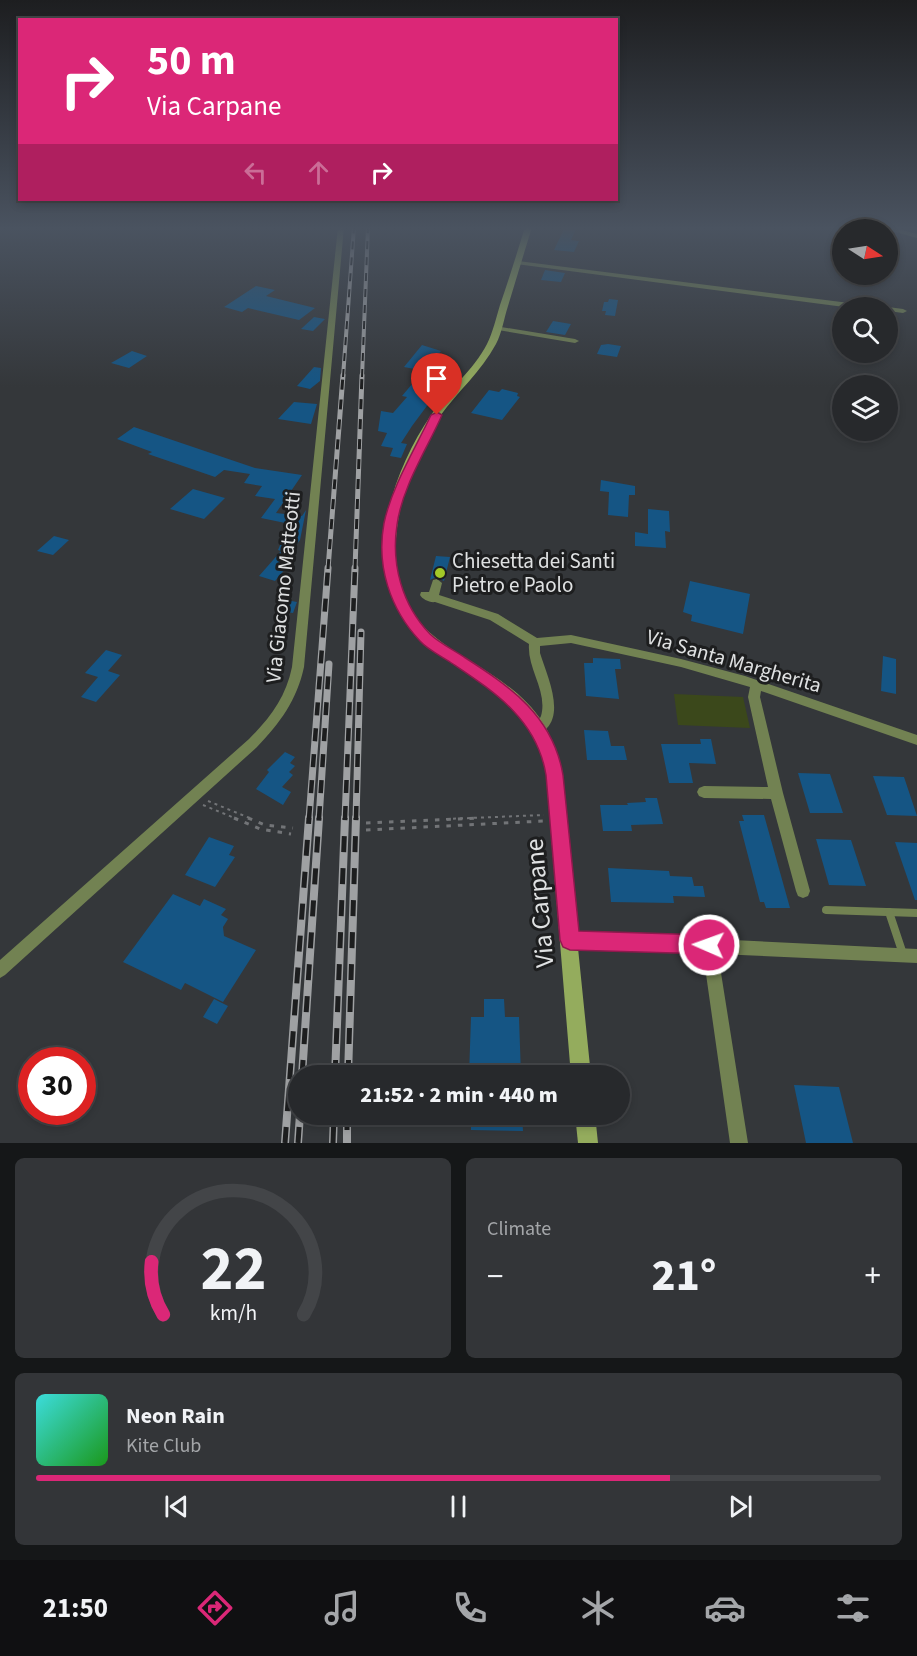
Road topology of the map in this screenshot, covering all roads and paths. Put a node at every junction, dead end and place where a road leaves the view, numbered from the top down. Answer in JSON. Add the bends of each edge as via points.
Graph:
{"nodes":[{"id":1,"x":336,"y":280,"type":"edge"},
{"id":2,"x":513,"y":280,"type":"edge"},
{"id":3,"x":655,"y":280,"type":"edge"},
{"id":4,"x":832,"y":303,"type":"edge"},
{"id":5,"x":898,"y":310,"type":"edge"},
{"id":6,"x":903,"y":311,"type":"dead end"},
{"id":7,"x":498,"y":328,"type":"junction"},
{"id":8,"x":575,"y":341,"type":"dead end"},
{"id":9,"x":436,"y":583,"type":"dead end"},
{"id":10,"x":535,"y":642,"type":"junction"},
{"id":11,"x":756,"y":684,"type":"junction"},
{"id":12,"x":539,"y":728,"type":"junction"},
{"id":13,"x":917,"y":740,"type":"edge"},
{"id":14,"x":704,"y":792,"type":"dead end"},
{"id":15,"x":776,"y":793,"type":"junction"},
{"id":16,"x":203,"y":800,"type":"dead end"},
{"id":17,"x":210,"y":808,"type":"dead end"},
{"id":18,"x":366,"y":823,"type":"dead end"},
{"id":19,"x":293,"y":828,"type":"dead end"},
{"id":20,"x":366,"y":830,"type":"dead end"},
{"id":21,"x":291,"y":834,"type":"dead end"},
{"id":22,"x":803,"y":891,"type":"dead end"},
{"id":23,"x":826,"y":910,"type":"dead end"},
{"id":24,"x":889,"y":912,"type":"junction"},
{"id":25,"x":917,"y":913,"type":"edge"},
{"id":26,"x":570,"y":940,"type":"junction"},
{"id":27,"x":709,"y":945,"type":"junction"},
{"id":28,"x":910,"y":956,"type":"edge"},
{"id":29,"x":0,"y":970,"type":"edge"},
{"id":30,"x":581,"y":1065,"type":"edge"},
{"id":31,"x":586,"y":1125,"type":"edge"},
{"id":32,"x":588,"y":1143,"type":"edge"},
{"id":33,"x":739,"y":1143,"type":"edge"}],
"edges":[{"from":1,"to":29,"type":"street","name":"Via Giacomo Matteotti","via":[[297,667],[290,697],[274,723],[245,751]]},
{"from":2,"to":7,"type":"street","name":"Via Carpane"},
{"from":3,"to":4,"type":"street"},
{"from":5,"to":6,"type":"street"},
{"from":7,"to":8,"type":"street"},
{"from":7,"to":12,"type":"street","name":"Via Carpane","via":[[485,357],[437,415],[414,460],[390,525],[389,573],[404,609],[426,638],[503,690]]},
{"from":9,"to":10,"type":"street","via":[[428,597],[494,617]]},
{"from":10,"to":11,"type":"street","name":"Via Santa Margherita","via":[[571,639],[603,645]]},
{"from":10,"to":12,"type":"street","via":[[534,653],[549,702],[546,721]]},
{"from":11,"to":13,"type":"street","name":"Via Santa Margherita"},
{"from":11,"to":15,"type":"street","via":[[754,697]]},
{"from":12,"to":26,"type":"street","name":"Via Carpane","via":[[555,775]]},
{"from":14,"to":15,"type":"street"},
{"from":15,"to":22,"type":"street"},
{"from":16,"to":19,"type":"path","via":[[265,825]]},
{"from":17,"to":21,"type":"path","via":[[261,829]]},
{"from":18,"to":20,"type":"path","via":[[547,815],[547,820]]},
{"from":23,"to":24,"type":"lane"},
{"from":24,"to":25,"type":"lane"},
{"from":24,"to":28,"type":"lane"},
{"from":26,"to":27,"type":"street"},
{"from":26,"to":30,"type":"street","name":"Via Carpane"},
{"from":27,"to":28,"type":"street"},
{"from":27,"to":33,"type":"street"},
{"from":31,"to":32,"type":"street"}]}
